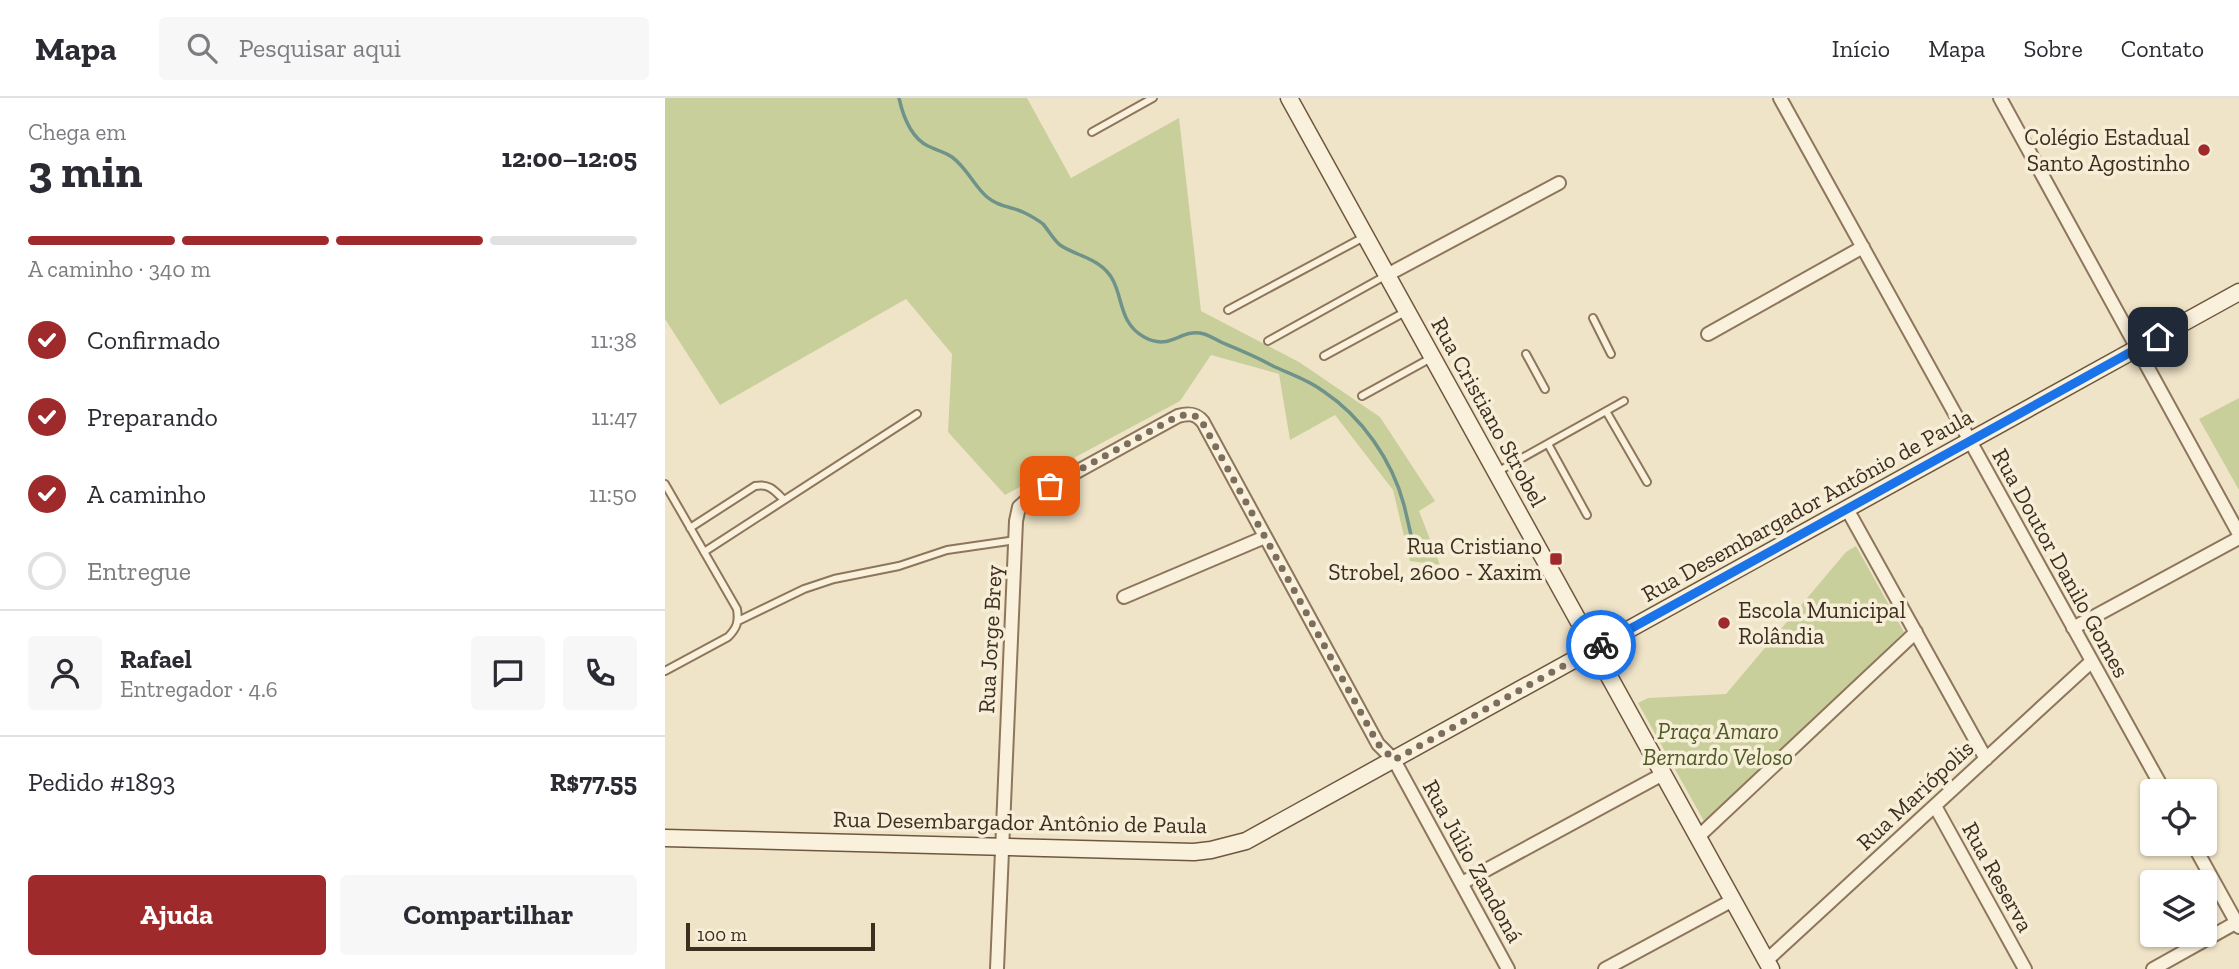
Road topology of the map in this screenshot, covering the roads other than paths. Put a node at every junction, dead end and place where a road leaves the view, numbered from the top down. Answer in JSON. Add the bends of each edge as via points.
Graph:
{"nodes":[{"id":1,"x":1153,"y":98,"type":"edge"},
{"id":2,"x":1289,"y":98,"type":"edge"},
{"id":3,"x":1780,"y":98,"type":"edge"},
{"id":4,"x":2000,"y":98,"type":"edge"},
{"id":5,"x":1092,"y":132,"type":"dead end"},
{"id":6,"x":1559,"y":183,"type":"dead end"},
{"id":7,"x":1366,"y":236,"type":"junction"},
{"id":8,"x":1863,"y":247,"type":"junction"},
{"id":9,"x":1387,"y":275,"type":"junction"},
{"id":10,"x":2239,"y":292,"type":"edge"},
{"id":11,"x":1228,"y":310,"type":"dead end"},
{"id":12,"x":1407,"y":311,"type":"junction"},
{"id":13,"x":1593,"y":318,"type":"dead end"},
{"id":14,"x":1708,"y":334,"type":"dead end"},
{"id":15,"x":1268,"y":341,"type":"dead end"},
{"id":16,"x":2137,"y":348,"type":"junction"},
{"id":17,"x":1526,"y":354,"type":"dead end"},
{"id":18,"x":1611,"y":354,"type":"dead end"},
{"id":19,"x":1324,"y":356,"type":"dead end"},
{"id":20,"x":1433,"y":358,"type":"junction"},
{"id":21,"x":1545,"y":389,"type":"dead end"},
{"id":22,"x":1362,"y":396,"type":"dead end"},
{"id":23,"x":1624,"y":401,"type":"dead end"},
{"id":24,"x":1606,"y":411,"type":"junction"},
{"id":25,"x":917,"y":414,"type":"dead end"},
{"id":26,"x":1190,"y":414,"type":"joint"},
{"id":27,"x":1970,"y":441,"type":"junction"},
{"id":28,"x":1548,"y":444,"type":"junction"},
{"id":29,"x":1496,"y":473,"type":"junction"},
{"id":30,"x":1647,"y":482,"type":"dead end"},
{"id":31,"x":665,"y":484,"type":"edge"},
{"id":32,"x":784,"y":500,"type":"junction"},
{"id":33,"x":1847,"y":509,"type":"junction"},
{"id":34,"x":1587,"y":515,"type":"dead end"},
{"id":35,"x":690,"y":528,"type":"junction"},
{"id":36,"x":2239,"y":536,"type":"edge"},
{"id":37,"x":1265,"y":537,"type":"junction"},
{"id":38,"x":1016,"y":540,"type":"junction"},
{"id":39,"x":704,"y":552,"type":"junction"},
{"id":40,"x":1124,"y":597,"type":"dead end"},
{"id":41,"x":739,"y":621,"type":"junction"},
{"id":42,"x":2073,"y":628,"type":"junction"},
{"id":43,"x":1916,"y":632,"type":"junction"},
{"id":44,"x":1594,"y":649,"type":"junction"},
{"id":45,"x":2092,"y":661,"type":"junction"},
{"id":46,"x":665,"y":671,"type":"edge"},
{"id":47,"x":1986,"y":758,"type":"junction"},
{"id":48,"x":1394,"y":760,"type":"junction"},
{"id":49,"x":1663,"y":774,"type":"junction"},
{"id":50,"x":2157,"y":779,"type":"edge"},
{"id":51,"x":1935,"y":806,"type":"junction"},
{"id":52,"x":1698,"y":837,"type":"junction"},
{"id":53,"x":665,"y":838,"type":"edge"},
{"id":54,"x":1002,"y":847,"type":"junction"},
{"id":55,"x":2200,"y":856,"type":"edge"},
{"id":56,"x":1461,"y":883,"type":"junction"},
{"id":57,"x":1733,"y":900,"type":"junction"},
{"id":58,"x":2238,"y":924,"type":"edge"},
{"id":59,"x":1769,"y":965,"type":"edge"},
{"id":60,"x":997,"y":969,"type":"edge"},
{"id":61,"x":1508,"y":969,"type":"edge"},
{"id":62,"x":1605,"y":969,"type":"edge"},
{"id":63,"x":2025,"y":969,"type":"edge"},
{"id":64,"x":2154,"y":969,"type":"edge"}],
"edges":[{"from":1,"to":5,"type":"lane"},
{"from":2,"to":7,"type":"main road","name":"Rua Cristiano Strobel"},
{"from":3,"to":8,"type":"street","name":"Rua Doutor Danilo Gomes"},
{"from":4,"to":16,"type":"street"},
{"from":6,"to":9,"type":"street"},
{"from":7,"to":9,"type":"main road","name":"Rua Cristiano Strobel"},
{"from":7,"to":11,"type":"lane"},
{"from":8,"to":14,"type":"street"},
{"from":8,"to":27,"type":"street","name":"Rua Doutor Danilo Gomes"},
{"from":9,"to":12,"type":"main road","name":"Rua Cristiano Strobel"},
{"from":9,"to":15,"type":"lane"},
{"from":10,"to":16,"type":"main road","name":"Rua Desembargador Antônio de Paula"},
{"from":12,"to":19,"type":"lane"},
{"from":12,"to":20,"type":"main road","name":"Rua Cristiano Strobel"},
{"from":13,"to":18,"type":"lane"},
{"from":16,"to":27,"type":"main road","name":"Rua Desembargador Antônio de Paula"},
{"from":16,"to":36,"type":"street"},
{"from":17,"to":21,"type":"lane"},
{"from":20,"to":22,"type":"lane"},
{"from":20,"to":29,"type":"main road","name":"Rua Cristiano Strobel"},
{"from":23,"to":24,"type":"lane"},
{"from":24,"to":28,"type":"lane"},
{"from":24,"to":30,"type":"lane"},
{"from":25,"to":32,"type":"lane"},
{"from":26,"to":37,"type":"street","name":"Rua Júlio Zandoná","via":[[1203,422]]},
{"from":26,"to":38,"type":"street","name":"Rua Jorge Brey","via":[[1178,416],[1023,502],[1017,513]]},
{"from":27,"to":33,"type":"main road","name":"Rua Desembargador Antônio de Paula"},
{"from":27,"to":42,"type":"street","name":"Rua Doutor Danilo Gomes"},
{"from":28,"to":29,"type":"lane"},
{"from":28,"to":34,"type":"lane"},
{"from":29,"to":44,"type":"main road","name":"Rua Cristiano Strobel"},
{"from":31,"to":35,"type":"lane"},
{"from":32,"to":35,"type":"lane","via":[[771,487],[755,486]]},
{"from":32,"to":39,"type":"lane"},
{"from":33,"to":43,"type":"street"},
{"from":33,"to":44,"type":"main road","name":"Rua Desembargador Antônio de Paula"},
{"from":35,"to":39,"type":"lane"},
{"from":36,"to":42,"type":"street"},
{"from":37,"to":40,"type":"street"},
{"from":37,"to":48,"type":"street","name":"Rua Júlio Zandoná","via":[[1378,744]]},
{"from":38,"to":41,"type":"lane","via":[[947,550],[899,566],[834,579]]},
{"from":38,"to":54,"type":"street","name":"Rua Jorge Brey"},
{"from":39,"to":41,"type":"lane","via":[[737,609]]},
{"from":41,"to":46,"type":"lane","via":[[728,637]]},
{"from":42,"to":45,"type":"street","name":"Rua Doutor Danilo Gomes"},
{"from":43,"to":47,"type":"street"},
{"from":43,"to":52,"type":"street"},
{"from":44,"to":48,"type":"main road","name":"Rua Desembargador Antônio de Paula"},
{"from":44,"to":49,"type":"main road","name":"Rua Cristiano Strobel"},
{"from":45,"to":47,"type":"street","name":"Rua Mariópolis"},
{"from":45,"to":50,"type":"street","name":"Rua Doutor Danilo Gomes"},
{"from":47,"to":51,"type":"street","name":"Rua Mariópolis"},
{"from":48,"to":54,"type":"main road","name":"Rua Desembargador Antônio de Paula","via":[[1254,837],[1211,850]]},
{"from":48,"to":56,"type":"street","name":"Rua Júlio Zandoná"},
{"from":49,"to":52,"type":"main road","name":"Rua Cristiano Strobel"},
{"from":49,"to":56,"type":"street"},
{"from":51,"to":59,"type":"street","name":"Rua Mariópolis"},
{"from":51,"to":63,"type":"street","name":"Rua Reserva"},
{"from":52,"to":57,"type":"main road","name":"Rua Cristiano Strobel"},
{"from":53,"to":54,"type":"main road","name":"Rua Desembargador Antônio de Paula"},
{"from":54,"to":60,"type":"street","name":"Rua Jorge Brey"},
{"from":55,"to":58,"type":"street"},
{"from":56,"to":61,"type":"street","name":"Rua Júlio Zandoná"},
{"from":57,"to":59,"type":"main road","name":"Rua Cristiano Strobel"},
{"from":57,"to":62,"type":"street"},
{"from":58,"to":64,"type":"street"}]}
